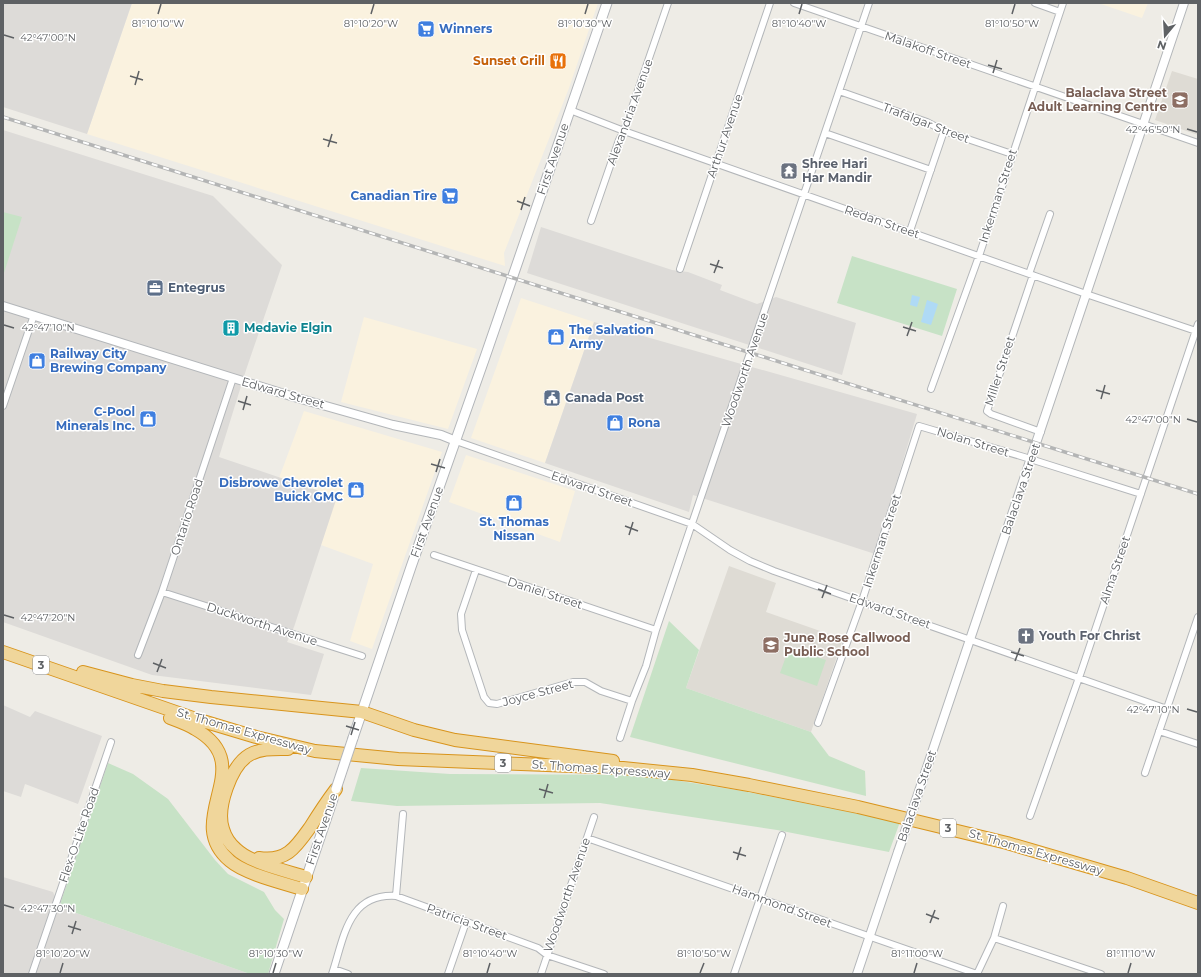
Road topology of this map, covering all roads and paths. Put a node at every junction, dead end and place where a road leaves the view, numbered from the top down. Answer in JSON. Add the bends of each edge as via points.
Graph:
{"nodes":[{"id":1,"x":607,"y":3,"type":"edge"},
{"id":2,"x":668,"y":3,"type":"edge"},
{"id":3,"x":770,"y":3,"type":"edge"},
{"id":4,"x":794,"y":3,"type":"edge"},
{"id":5,"x":868,"y":3,"type":"edge"},
{"id":6,"x":1035,"y":3,"type":"edge"},
{"id":7,"x":1062,"y":3,"type":"edge"},
{"id":8,"x":1184,"y":3,"type":"edge"},
{"id":9,"x":1060,"y":12,"type":"junction"},
{"id":10,"x":861,"y":26,"type":"junction"},
{"id":11,"x":1035,"y":87,"type":"junction"},
{"id":12,"x":839,"y":91,"type":"junction"},
{"id":13,"x":570,"y":110,"type":"junction"},
{"id":14,"x":1142,"y":124,"type":"junction"},
{"id":15,"x":624,"y":132,"type":"junction"},
{"id":16,"x":944,"y":132,"type":"junction"},
{"id":17,"x":825,"y":133,"type":"junction"},
{"id":18,"x":1198,"y":143,"type":"edge"},
{"id":19,"x":1012,"y":154,"type":"junction"},
{"id":20,"x":716,"y":164,"type":"junction"},
{"id":21,"x":931,"y":170,"type":"junction"},
{"id":22,"x":804,"y":195,"type":"junction"},
{"id":23,"x":1050,"y":214,"type":"dead end"},
{"id":24,"x":591,"y":221,"type":"dead end"},
{"id":25,"x":910,"y":231,"type":"junction"},
{"id":26,"x":979,"y":256,"type":"junction"},
{"id":27,"x":680,"y":269,"type":"dead end"},
{"id":28,"x":1031,"y":274,"type":"junction"},
{"id":29,"x":1086,"y":294,"type":"junction"},
{"id":30,"x":3,"y":306,"type":"edge"},
{"id":31,"x":34,"y":315,"type":"junction"},
{"id":32,"x":1198,"y":324,"type":"edge"},
{"id":33,"x":1196,"y":331,"type":"junction"},
{"id":34,"x":233,"y":378,"type":"junction"},
{"id":35,"x":931,"y":389,"type":"dead end"},
{"id":36,"x":3,"y":406,"type":"edge"},
{"id":37,"x":920,"y":426,"type":"joint"},
{"id":38,"x":1041,"y":432,"type":"junction"},
{"id":39,"x":456,"y":441,"type":"junction"},
{"id":40,"x":1031,"y":460,"type":"junction"},
{"id":41,"x":1141,"y":494,"type":"junction"},
{"id":42,"x":692,"y":524,"type":"junction"},
{"id":43,"x":434,"y":555,"type":"dead end"},
{"id":44,"x":476,"y":570,"type":"junction"},
{"id":45,"x":162,"y":592,"type":"junction"},
{"id":46,"x":862,"y":602,"type":"junction"},
{"id":47,"x":1198,"y":617,"type":"edge"},
{"id":48,"x":656,"y":630,"type":"junction"},
{"id":49,"x":970,"y":639,"type":"junction"},
{"id":50,"x":3,"y":648,"type":"edge"},
{"id":51,"x":3,"y":652,"type":"edge"},
{"id":52,"x":138,"y":655,"type":"dead end"},
{"id":53,"x":362,"y":656,"type":"dead end"},
{"id":54,"x":79,"y":678,"type":"junction"},
{"id":55,"x":1079,"y":678,"type":"junction"},
{"id":56,"x":632,"y":701,"type":"junction"},
{"id":57,"x":1167,"y":709,"type":"junction"},
{"id":58,"x":362,"y":712,"type":"junction"},
{"id":59,"x":818,"y":723,"type":"dead end"},
{"id":60,"x":1159,"y":731,"type":"junction"},
{"id":61,"x":620,"y":738,"type":"dead end"},
{"id":62,"x":111,"y":742,"type":"dead end"},
{"id":63,"x":1198,"y":744,"type":"edge"},
{"id":64,"x":315,"y":751,"type":"junction"},
{"id":65,"x":1145,"y":772,"type":"dead end"},
{"id":66,"x":692,"y":775,"type":"junction"},
{"id":67,"x":336,"y":789,"type":"junction"},
{"id":68,"x":403,"y":814,"type":"dead end"},
{"id":69,"x":1030,"y":816,"type":"dead end"},
{"id":70,"x":594,"y":817,"type":"dead end"},
{"id":71,"x":782,"y":835,"type":"dead end"},
{"id":72,"x":587,"y":838,"type":"junction"},
{"id":73,"x":240,"y":852,"type":"junction"},
{"id":74,"x":306,"y":877,"type":"junction"},
{"id":75,"x":302,"y":889,"type":"junction"},
{"id":76,"x":396,"y":896,"type":"junction"},
{"id":77,"x":760,"y":898,"type":"junction"},
{"id":78,"x":1198,"y":904,"type":"edge"},
{"id":79,"x":1003,"y":906,"type":"dead end"},
{"id":80,"x":466,"y":922,"type":"junction"},
{"id":81,"x":870,"y":937,"type":"junction"},
{"id":82,"x":994,"y":938,"type":"junction"},
{"id":83,"x":548,"y":955,"type":"junction"},
{"id":84,"x":333,"y":972,"type":"edge"},
{"id":85,"x":32,"y":974,"type":"edge"},
{"id":86,"x":274,"y":974,"type":"edge"},
{"id":87,"x":348,"y":974,"type":"edge"},
{"id":88,"x":448,"y":974,"type":"edge"},
{"id":89,"x":541,"y":974,"type":"edge"},
{"id":90,"x":604,"y":974,"type":"edge"},
{"id":91,"x":734,"y":974,"type":"edge"},
{"id":92,"x":857,"y":974,"type":"edge"},
{"id":93,"x":977,"y":974,"type":"edge"},
{"id":94,"x":1101,"y":974,"type":"edge"}],
"edges":[{"from":1,"to":13,"type":"main road","name":"First Avenue"},
{"from":2,"to":15,"type":"street","name":"Alexandria Avenue"},
{"from":3,"to":20,"type":"street","name":"Arthur Avenue"},
{"from":4,"to":10,"type":"street","name":"Malakoff Street"},
{"from":5,"to":10,"type":"street","name":"Woodworth Avenue"},
{"from":6,"to":9,"type":"street"},
{"from":7,"to":9,"type":"street","name":"Inkerman Street"},
{"from":8,"to":14,"type":"street","name":"Balaclava Street"},
{"from":9,"to":11,"type":"street","name":"Inkerman Street"},
{"from":10,"to":11,"type":"street","name":"Malakoff Street"},
{"from":10,"to":12,"type":"street","name":"Woodworth Avenue"},
{"from":11,"to":14,"type":"street","name":"Malakoff Street"},
{"from":11,"to":19,"type":"street","name":"Inkerman Street"},
{"from":12,"to":16,"type":"street","name":"Trafalgar Street","via":[[927,122]]},
{"from":12,"to":17,"type":"street","name":"Woodworth Avenue"},
{"from":13,"to":15,"type":"street","name":"Redan Street"},
{"from":13,"to":39,"type":"main road","name":"First Avenue"},
{"from":14,"to":18,"type":"street","name":"Malakoff Street"},
{"from":14,"to":29,"type":"street","name":"Balaclava Street"},
{"from":15,"to":20,"type":"street","name":"Redan Street"},
{"from":15,"to":24,"type":"street","name":"Alexandria Avenue"},
{"from":16,"to":19,"type":"street","name":"Trafalgar Street"},
{"from":16,"to":21,"type":"street"},
{"from":17,"to":21,"type":"street"},
{"from":17,"to":22,"type":"street","name":"Woodworth Avenue"},
{"from":19,"to":26,"type":"street","name":"Inkerman Street"},
{"from":20,"to":22,"type":"street","name":"Redan Street"},
{"from":20,"to":27,"type":"street","name":"Arthur Avenue"},
{"from":21,"to":25,"type":"street"},
{"from":22,"to":25,"type":"street","name":"Redan Street"},
{"from":22,"to":42,"type":"street","name":"Woodworth Avenue"},
{"from":23,"to":28,"type":"street"},
{"from":25,"to":26,"type":"street","name":"Redan Street"},
{"from":26,"to":28,"type":"street","name":"Redan Street"},
{"from":26,"to":35,"type":"street","name":"Inkerman Street"},
{"from":28,"to":29,"type":"street","name":"Redan Street"},
{"from":28,"to":38,"type":"street","name":"Miller Street","via":[[987,411]]},
{"from":29,"to":33,"type":"street","name":"Redan Street"},
{"from":29,"to":38,"type":"street","name":"Balaclava Street"},
{"from":30,"to":31,"type":"street","name":"Edward Street"},
{"from":31,"to":34,"type":"street","name":"Edward Street"},
{"from":31,"to":36,"type":"street"},
{"from":32,"to":33,"type":"street","name":"Alma Street"},
{"from":33,"to":41,"type":"street","name":"Alma Street"},
{"from":34,"to":39,"type":"street","name":"Edward Street"},
{"from":34,"to":45,"type":"street","name":"Ontario Road"},
{"from":37,"to":40,"type":"street","name":"Nolan Street"},
{"from":37,"to":46,"type":"street","name":"Inkerman Street"},
{"from":38,"to":40,"type":"street","name":"Balaclava Street"},
{"from":39,"to":42,"type":"street","name":"Edward Street"},
{"from":39,"to":58,"type":"main road","name":"First Avenue"},
{"from":40,"to":41,"type":"street","name":"Nolan Street"},
{"from":40,"to":49,"type":"street","name":"Balaclava Street"},
{"from":41,"to":55,"type":"street","name":"Alma Street"},
{"from":42,"to":46,"type":"street","name":"Edward Street","via":[[750,561]]},
{"from":42,"to":48,"type":"street","name":"Woodworth Avenue"},
{"from":43,"to":44,"type":"street","name":"Daniel Street"},
{"from":44,"to":48,"type":"street","name":"Daniel Street"},
{"from":44,"to":56,"type":"street","name":"Joyce Street","via":[[461,614],[462,630],[484,697],[489,703],[497,704],[573,682],[585,682],[601,691]]},
{"from":45,"to":52,"type":"street","name":"Ontario Road"},
{"from":45,"to":53,"type":"street","name":"Duckworth Avenue"},
{"from":46,"to":49,"type":"street","name":"Edward Street"},
{"from":46,"to":59,"type":"street","name":"Inkerman Street"},
{"from":47,"to":57,"type":"street"},
{"from":48,"to":56,"type":"street","name":"Woodworth Avenue","via":[[646,666]]},
{"from":49,"to":55,"type":"street","name":"Edward Street"},
{"from":49,"to":81,"type":"street","name":"Balaclava Street","bridge":true},
{"from":50,"to":58,"type":"highway","via":[[132,685],[211,697]]},
{"from":51,"to":54,"type":"highway","name":"St. Thomas Expressway","number":"3"},
{"from":54,"to":64,"type":"highway","name":"St. Thomas Expressway","number":"3","via":[[196,719]]},
{"from":54,"to":75,"type":"highway","via":[[106,693],[189,726],[209,738],[220,753],[223,769],[212,819],[213,832],[219,848],[232,863],[240,867]]},
{"from":55,"to":57,"type":"street","name":"Edward Street"},
{"from":55,"to":69,"type":"street","name":"Alma Street"},
{"from":56,"to":61,"type":"street","name":"Woodworth Avenue"},
{"from":57,"to":60,"type":"street"},
{"from":58,"to":66,"type":"highway","via":[[414,730],[455,740],[592,758]]},
{"from":58,"to":67,"type":"main road","name":"First Avenue","bridge":true},
{"from":60,"to":63,"type":"street"},
{"from":60,"to":65,"type":"street"},
{"from":62,"to":85,"type":"street","name":"Flex-O-Lite Road"},
{"from":64,"to":66,"type":"highway","name":"St. Thomas Expressway","number":"3","via":[[398,759],[623,768]]},
{"from":64,"to":73,"type":"highway","via":[[259,751],[242,761],[235,769],[224,799],[222,821],[228,840]]},
{"from":66,"to":78,"type":"highway","name":"St. Thomas Expressway","number":"3","via":[[785,792],[948,828],[1127,878]]},
{"from":67,"to":73,"type":"highway","via":[[302,839],[283,856],[266,859]]},
{"from":67,"to":74,"type":"main road","name":"First Avenue"},
{"from":68,"to":76,"type":"street"},
{"from":70,"to":72,"type":"street","name":"Woodworth Avenue"},
{"from":71,"to":77,"type":"street"},
{"from":72,"to":77,"type":"street","name":"Hammond Street"},
{"from":72,"to":83,"type":"street","name":"Woodworth Avenue"},
{"from":73,"to":74,"type":"highway","via":[[254,860]]},
{"from":74,"to":75,"type":"main road","name":"First Avenue"},
{"from":75,"to":86,"type":"main road","name":"First Avenue"},
{"from":76,"to":80,"type":"street","name":"Patricia Street"},
{"from":76,"to":84,"type":"street","via":[[371,899],[354,913]]},
{"from":77,"to":81,"type":"street","name":"Hammond Street"},
{"from":77,"to":91,"type":"street"},
{"from":79,"to":82,"type":"street"},
{"from":80,"to":83,"type":"street","name":"Patricia Street","via":[[538,948]]},
{"from":80,"to":88,"type":"street"},
{"from":81,"to":92,"type":"street","name":"Balaclava Street"},
{"from":81,"to":93,"type":"street","name":"Hammond Street"},
{"from":82,"to":93,"type":"street"},
{"from":82,"to":94,"type":"street"},
{"from":83,"to":89,"type":"street","name":"Woodworth Avenue"},
{"from":83,"to":90,"type":"street","name":"Patricia Street"},
{"from":84,"to":87,"type":"street"}]}
